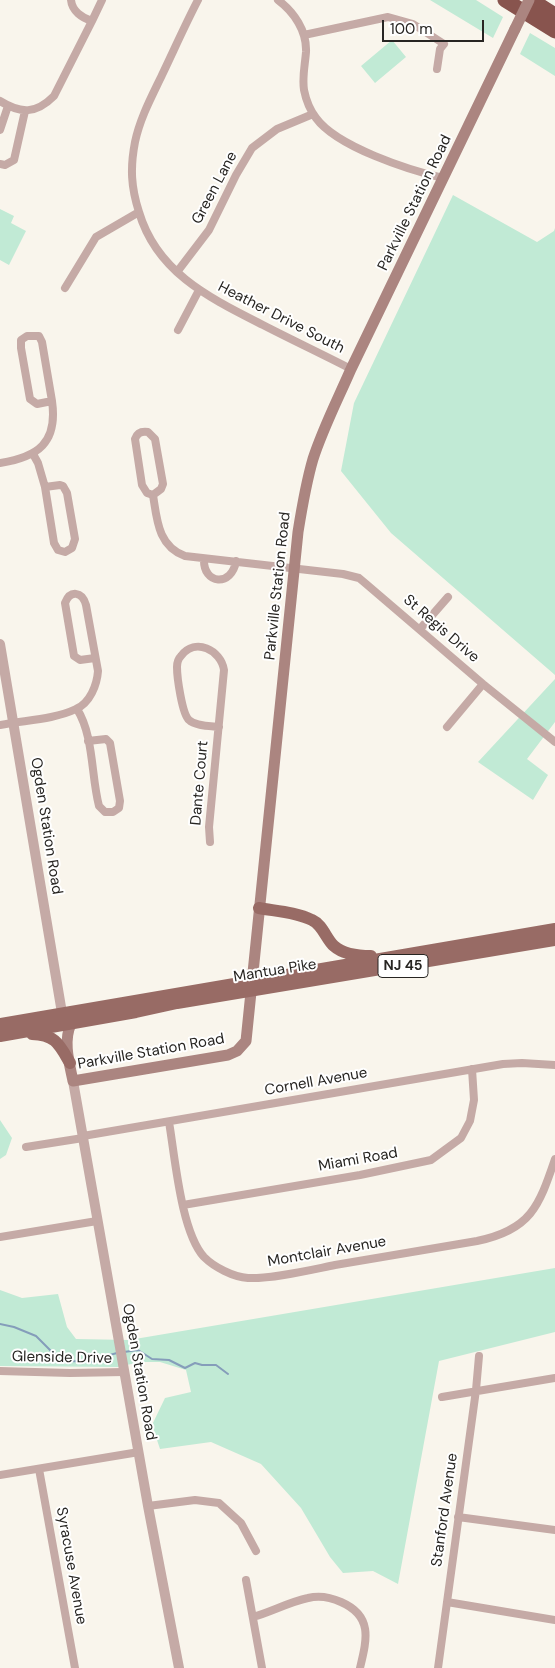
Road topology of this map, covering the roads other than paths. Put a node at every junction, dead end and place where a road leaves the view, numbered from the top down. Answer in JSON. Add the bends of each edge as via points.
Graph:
{"nodes":[{"id":1,"x":71,"y":0,"type":"edge"},
{"id":2,"x":102,"y":0,"type":"edge"},
{"id":3,"x":198,"y":0,"type":"edge"},
{"id":4,"x":278,"y":0,"type":"edge"},
{"id":5,"x":505,"y":0,"type":"edge"},
{"id":6,"x":530,"y":0,"type":"edge"},
{"id":7,"x":555,"y":15,"type":"edge"},
{"id":8,"x":92,"y":21,"type":"junction"},
{"id":9,"x":555,"y":30,"type":"edge"},
{"id":10,"x":304,"y":35,"type":"junction"},
{"id":11,"x":437,"y":69,"type":"dead end"},
{"id":12,"x":0,"y":101,"type":"edge"},
{"id":13,"x":8,"y":106,"type":"junction"},
{"id":14,"x":25,"y":112,"type":"junction"},
{"id":15,"x":313,"y":114,"type":"junction"},
{"id":16,"x":0,"y":130,"type":"edge"},
{"id":17,"x":0,"y":164,"type":"edge"},
{"id":18,"x":443,"y":178,"type":"junction"},
{"id":19,"x":139,"y":212,"type":"junction"},
{"id":20,"x":177,"y":272,"type":"junction"},
{"id":21,"x":65,"y":288,"type":"dead end"},
{"id":22,"x":198,"y":290,"type":"junction"},
{"id":23,"x":178,"y":330,"type":"dead end"},
{"id":24,"x":351,"y":369,"type":"junction"},
{"id":25,"x":52,"y":402,"type":"junction"},
{"id":26,"x":33,"y":454,"type":"junction"},
{"id":27,"x":0,"y":463,"type":"edge"},
{"id":28,"x":45,"y":487,"type":"junction"},
{"id":29,"x":153,"y":495,"type":"junction"},
{"id":30,"x":204,"y":559,"type":"junction"},
{"id":31,"x":236,"y":561,"type":"junction"},
{"id":32,"x":295,"y":568,"type":"junction"},
{"id":33,"x":448,"y":597,"type":"dead end"},
{"id":34,"x":420,"y":629,"type":"junction"},
{"id":35,"x":0,"y":644,"type":"edge"},
{"id":36,"x":95,"y":658,"type":"junction"},
{"id":37,"x":483,"y":684,"type":"junction"},
{"id":38,"x":77,"y":709,"type":"junction"},
{"id":39,"x":13,"y":722,"type":"junction"},
{"id":40,"x":0,"y":724,"type":"edge"},
{"id":41,"x":219,"y":727,"type":"junction"},
{"id":42,"x":448,"y":727,"type":"dead end"},
{"id":43,"x":88,"y":741,"type":"junction"},
{"id":44,"x":555,"y":742,"type":"edge"},
{"id":45,"x":210,"y":842,"type":"dead end"},
{"id":46,"x":259,"y":908,"type":"junction"},
{"id":47,"x":555,"y":929,"type":"edge"},
{"id":48,"x":555,"y":940,"type":"edge"},
{"id":49,"x":388,"y":957,"type":"junction"},
{"id":50,"x":251,"y":986,"type":"junction"},
{"id":51,"x":62,"y":1013,"type":"junction"},
{"id":52,"x":0,"y":1024,"type":"edge"},
{"id":53,"x":71,"y":1024,"type":"junction"},
{"id":54,"x":0,"y":1037,"type":"edge"},
{"id":55,"x":70,"y":1063,"type":"junction"},
{"id":56,"x":555,"y":1064,"type":"edge"},
{"id":57,"x":472,"y":1069,"type":"junction"},
{"id":58,"x":72,"y":1081,"type":"junction"},
{"id":59,"x":169,"y":1122,"type":"junction"},
{"id":60,"x":83,"y":1137,"type":"junction"},
{"id":61,"x":26,"y":1147,"type":"dead end"},
{"id":62,"x":555,"y":1158,"type":"edge"},
{"id":63,"x":551,"y":1182,"type":"edge"},
{"id":64,"x":183,"y":1205,"type":"junction"},
{"id":65,"x":97,"y":1221,"type":"junction"},
{"id":66,"x":0,"y":1237,"type":"edge"},
{"id":67,"x":479,"y":1356,"type":"dead end"},
{"id":68,"x":0,"y":1371,"type":"edge"},
{"id":69,"x":124,"y":1372,"type":"junction"},
{"id":70,"x":555,"y":1378,"type":"edge"},
{"id":71,"x":476,"y":1390,"type":"junction"},
{"id":72,"x":442,"y":1397,"type":"dead end"},
{"id":73,"x":139,"y":1452,"type":"junction"},
{"id":74,"x":39,"y":1469,"type":"junction"},
{"id":75,"x":0,"y":1475,"type":"edge"},
{"id":76,"x":148,"y":1506,"type":"junction"},
{"id":77,"x":458,"y":1517,"type":"junction"},
{"id":78,"x":555,"y":1530,"type":"edge"},
{"id":79,"x":256,"y":1551,"type":"dead end"},
{"id":80,"x":246,"y":1580,"type":"dead end"},
{"id":81,"x":446,"y":1602,"type":"junction"},
{"id":82,"x":253,"y":1617,"type":"junction"},
{"id":83,"x":555,"y":1620,"type":"edge"},
{"id":84,"x":75,"y":1668,"type":"edge"},
{"id":85,"x":179,"y":1668,"type":"edge"},
{"id":86,"x":262,"y":1668,"type":"edge"},
{"id":87,"x":360,"y":1668,"type":"edge"},
{"id":88,"x":438,"y":1668,"type":"edge"}],
"edges":[{"from":1,"to":8,"type":"street","via":[[71,5],[84,19]]},
{"from":2,"to":8,"type":"street"},
{"from":3,"to":19,"type":"street","name":"Heather Drive South","via":[[140,123],[135,142],[132,185]]},
{"from":4,"to":10,"type":"street","via":[[293,14]]},
{"from":5,"to":9,"type":"highway"},
{"from":6,"to":7,"type":"highway"},
{"from":6,"to":18,"type":"main road","name":"Parkville Station Road","bridge":true},
{"from":8,"to":14,"type":"street","via":[[54,96],[41,107]]},
{"from":10,"to":11,"type":"street","via":[[388,17],[414,24],[444,44]]},
{"from":10,"to":15,"type":"street","via":[[303,81],[306,100]]},
{"from":12,"to":13,"type":"street"},
{"from":13,"to":14,"type":"street"},
{"from":13,"to":16,"type":"street"},
{"from":14,"to":17,"type":"street","via":[[14,160],[5,166]]},
{"from":15,"to":18,"type":"street","via":[[343,140],[405,169]]},
{"from":15,"to":20,"type":"street","name":"Green Lane","via":[[277,129],[252,148],[209,230]]},
{"from":18,"to":24,"type":"main road","name":"Parkville Station Road"},
{"from":19,"to":20,"type":"street","name":"Heather Drive South","via":[[142,225],[157,252]]},
{"from":19,"to":21,"type":"street","via":[[96,238]]},
{"from":20,"to":22,"type":"street","name":"Heather Drive South"},
{"from":22,"to":23,"type":"street","name":"Heather Drive South"},
{"from":22,"to":24,"type":"street","name":"Heather Drive South"},
{"from":24,"to":32,"type":"main road","name":"Parkville Station Road","via":[[314,459],[302,505]]},
{"from":25,"to":25,"type":"street","via":[[42,342],[39,336],[27,336],[20,344],[30,399],[37,404]]},
{"from":25,"to":26,"type":"street","via":[[52,431]]},
{"from":26,"to":27,"type":"street"},
{"from":26,"to":28,"type":"street"},
{"from":28,"to":28,"type":"street","via":[[60,485],[66,489],[75,539],[67,551],[58,550],[54,543]]},
{"from":29,"to":29,"type":"street","via":[[163,484],[155,439],[150,433],[141,432],[135,440],[142,485]]},
{"from":29,"to":30,"type":"street","name":"St Regis Drive","via":[[158,526],[166,543],[179,554]]},
{"from":30,"to":31,"type":"street","name":"St Regis Drive"},
{"from":30,"to":31,"type":"street","via":[[206,571],[217,580],[232,574]]},
{"from":31,"to":32,"type":"street","name":"St Regis Drive"},
{"from":32,"to":34,"type":"street","name":"St Regis Drive","via":[[358,578]]},
{"from":32,"to":46,"type":"main road","name":"Parkville Station Road"},
{"from":33,"to":34,"type":"street"},
{"from":34,"to":37,"type":"street","name":"St Regis Drive"},
{"from":35,"to":39,"type":"street","name":"Ogden Station Road"},
{"from":36,"to":36,"type":"street","via":[[85,599],[79,594],[71,595],[65,603],[74,656],[80,660]]},
{"from":36,"to":38,"type":"street","via":[[98,671],[95,687]]},
{"from":37,"to":42,"type":"street"},
{"from":37,"to":44,"type":"street","name":"St Regis Drive"},
{"from":38,"to":39,"type":"street"},
{"from":38,"to":43,"type":"street"},
{"from":39,"to":40,"type":"street"},
{"from":39,"to":51,"type":"street","name":"Ogden Station Road"},
{"from":41,"to":41,"type":"street","name":"Dante Court","via":[[224,666],[211,650],[191,648],[181,656],[177,666],[184,713],[194,723]]},
{"from":41,"to":45,"type":"street","name":"Dante Court"},
{"from":43,"to":43,"type":"street","via":[[99,806],[106,812],[113,812],[119,808],[120,800],[110,743],[106,739]]},
{"from":46,"to":49,"type":"main road","via":[[312,920],[326,932],[334,946],[347,952]]},
{"from":46,"to":50,"type":"main road","name":"Parkville Station Road"},
{"from":47,"to":49,"type":"main road","name":"Mantua Pike","number":"NJ 45"},
{"from":48,"to":50,"type":"main road","name":"Mantua Pike","number":"NJ 45"},
{"from":49,"to":50,"type":"main road","name":"Mantua Pike","number":"NJ 45"},
{"from":50,"to":51,"type":"main road","name":"Mantua Pike","number":"NJ 45"},
{"from":50,"to":53,"type":"main road","name":"Mantua Pike","number":"NJ 45"},
{"from":50,"to":58,"type":"main road","name":"Parkville Station Road","via":[[246,1041],[236,1051]]},
{"from":51,"to":52,"type":"main road","name":"Mantua Pike","number":"NJ 45"},
{"from":53,"to":54,"type":"main road","name":"Mantua Pike","number":"NJ 45"},
{"from":53,"to":55,"type":"main road","via":[[66,1040]]},
{"from":54,"to":55,"type":"main road","via":[[46,1035],[57,1042]]},
{"from":55,"to":58,"type":"main road"},
{"from":56,"to":57,"type":"street","name":"Cornell Avenue","via":[[522,1063]]},
{"from":57,"to":59,"type":"street","name":"Cornell Avenue"},
{"from":57,"to":64,"type":"street","name":"Miami Road","via":[[473,1110],[466,1131],[431,1160]]},
{"from":58,"to":60,"type":"street","name":"Ogden Station Road"},
{"from":59,"to":60,"type":"street","name":"Cornell Avenue"},
{"from":59,"to":64,"type":"street","name":"Montclair Avenue"},
{"from":60,"to":61,"type":"street","name":"Cornell Avenue"},
{"from":60,"to":65,"type":"street","name":"Ogden Station Road"},
{"from":62,"to":63,"type":"street","name":"Montclair Avenue"},
{"from":63,"to":64,"type":"street","name":"Montclair Avenue","via":[[520,1224],[493,1238],[258,1278],[230,1274],[204,1257],[189,1230]]},
{"from":65,"to":66,"type":"street"},
{"from":65,"to":69,"type":"street","name":"Ogden Station Road"},
{"from":67,"to":71,"type":"street","name":"Stanford Avenue"},
{"from":68,"to":69,"type":"street","name":"Glenside Drive"},
{"from":69,"to":73,"type":"street","name":"Ogden Station Road"},
{"from":70,"to":71,"type":"street"},
{"from":71,"to":72,"type":"street"},
{"from":71,"to":77,"type":"street","name":"Stanford Avenue"},
{"from":73,"to":74,"type":"street"},
{"from":73,"to":76,"type":"street","name":"Ogden Station Road"},
{"from":74,"to":75,"type":"street"},
{"from":74,"to":84,"type":"street","name":"Syracuse Avenue"},
{"from":76,"to":79,"type":"street","via":[[195,1500],[219,1503],[241,1523]]},
{"from":76,"to":85,"type":"street","name":"Ogden Station Road"},
{"from":77,"to":78,"type":"street"},
{"from":77,"to":81,"type":"street","name":"Stanford Avenue"},
{"from":80,"to":82,"type":"street"},
{"from":81,"to":83,"type":"street"},
{"from":81,"to":88,"type":"street","name":"Stanford Avenue"},
{"from":82,"to":86,"type":"street"},
{"from":82,"to":87,"type":"street","via":[[308,1598],[328,1596],[346,1604],[362,1617],[366,1632]]}]}
